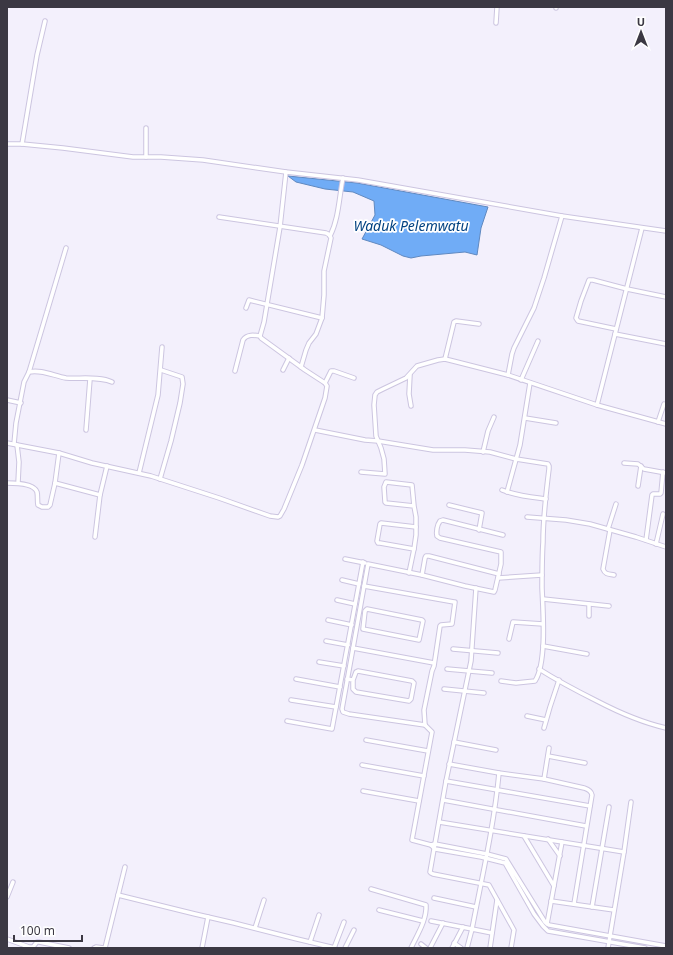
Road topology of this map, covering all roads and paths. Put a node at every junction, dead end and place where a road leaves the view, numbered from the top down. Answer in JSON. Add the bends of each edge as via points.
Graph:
{"nodes":[{"id":1,"x":497,"y":7,"type":"edge"},
{"id":2,"x":45,"y":20,"type":"dead end"},
{"id":3,"x":496,"y":23,"type":"dead end"},
{"id":4,"x":146,"y":128,"type":"dead end"},
{"id":5,"x":7,"y":144,"type":"edge"},
{"id":6,"x":22,"y":144,"type":"junction"},
{"id":7,"x":146,"y":157,"type":"junction"},
{"id":8,"x":286,"y":172,"type":"junction"},
{"id":9,"x":343,"y":178,"type":"junction"},
{"id":10,"x":562,"y":216,"type":"junction"},
{"id":11,"x":220,"y":217,"type":"dead end"},
{"id":12,"x":280,"y":226,"type":"junction"},
{"id":13,"x":642,"y":228,"type":"junction"},
{"id":14,"x":666,"y":231,"type":"edge"},
{"id":15,"x":330,"y":236,"type":"junction"},
{"id":16,"x":66,"y":248,"type":"dead end"},
{"id":17,"x":627,"y":289,"type":"junction"},
{"id":18,"x":666,"y":297,"type":"edge"},
{"id":19,"x":268,"y":304,"type":"junction"},
{"id":20,"x":246,"y":308,"type":"dead end"},
{"id":21,"x":322,"y":318,"type":"junction"},
{"id":22,"x":479,"y":324,"type":"dead end"},
{"id":23,"x":616,"y":329,"type":"junction"},
{"id":24,"x":615,"y":334,"type":"junction"},
{"id":25,"x":260,"y":336,"type":"junction"},
{"id":26,"x":538,"y":340,"type":"dead end"},
{"id":27,"x":666,"y":344,"type":"edge"},
{"id":28,"x":162,"y":347,"type":"dead end"},
{"id":29,"x":289,"y":358,"type":"junction"},
{"id":30,"x":445,"y":359,"type":"junction"},
{"id":31,"x":300,"y":366,"type":"junction"},
{"id":32,"x":161,"y":370,"type":"junction"},
{"id":33,"x":283,"y":370,"type":"dead end"},
{"id":34,"x":235,"y":371,"type":"dead end"},
{"id":35,"x":29,"y":372,"type":"junction"},
{"id":36,"x":410,"y":375,"type":"junction"},
{"id":37,"x":508,"y":375,"type":"junction"},
{"id":38,"x":354,"y":378,"type":"dead end"},
{"id":39,"x":90,"y":379,"type":"junction"},
{"id":40,"x":521,"y":380,"type":"junction"},
{"id":41,"x":112,"y":382,"type":"dead end"},
{"id":42,"x":325,"y":383,"type":"junction"},
{"id":43,"x":530,"y":383,"type":"junction"},
{"id":44,"x":7,"y":400,"type":"edge"},
{"id":45,"x":21,"y":403,"type":"junction"},
{"id":46,"x":664,"y":404,"type":"dead end"},
{"id":47,"x":597,"y":405,"type":"junction"},
{"id":48,"x":411,"y":406,"type":"dead end"},
{"id":49,"x":494,"y":417,"type":"dead end"},
{"id":50,"x":525,"y":418,"type":"junction"},
{"id":51,"x":658,"y":422,"type":"junction"},
{"id":52,"x":556,"y":423,"type":"dead end"},
{"id":53,"x":666,"y":424,"type":"edge"},
{"id":54,"x":86,"y":430,"type":"dead end"},
{"id":55,"x":315,"y":430,"type":"junction"},
{"id":56,"x":378,"y":441,"type":"junction"},
{"id":57,"x":7,"y":443,"type":"edge"},
{"id":58,"x":15,"y":444,"type":"junction"},
{"id":59,"x":483,"y":452,"type":"junction"},
{"id":60,"x":60,"y":453,"type":"junction"},
{"id":61,"x":516,"y":459,"type":"junction"},
{"id":62,"x":624,"y":463,"type":"dead end"},
{"id":63,"x":107,"y":466,"type":"junction"},
{"id":64,"x":641,"y":466,"type":"junction"},
{"id":65,"x":361,"y":472,"type":"dead end"},
{"id":66,"x":665,"y":472,"type":"edge"},
{"id":67,"x":140,"y":474,"type":"junction"},
{"id":68,"x":160,"y":479,"type":"junction"},
{"id":69,"x":55,"y":482,"type":"junction"},
{"id":70,"x":7,"y":483,"type":"edge"},
{"id":71,"x":18,"y":483,"type":"junction"},
{"id":72,"x":638,"y":486,"type":"dead end"},
{"id":73,"x":502,"y":490,"type":"dead end"},
{"id":74,"x":507,"y":492,"type":"junction"},
{"id":75,"x":100,"y":495,"type":"junction"},
{"id":76,"x":546,"y":499,"type":"junction"},
{"id":77,"x":450,"y":504,"type":"dead end"},
{"id":78,"x":616,"y":504,"type":"dead end"},
{"id":79,"x":414,"y":506,"type":"junction"},
{"id":80,"x":663,"y":514,"type":"dead end"},
{"id":81,"x":527,"y":517,"type":"dead end"},
{"id":82,"x":545,"y":518,"type":"junction"},
{"id":83,"x":416,"y":527,"type":"junction"},
{"id":84,"x":479,"y":530,"type":"junction"},
{"id":85,"x":609,"y":530,"type":"junction"},
{"id":86,"x":503,"y":535,"type":"dead end"},
{"id":87,"x":95,"y":537,"type":"dead end"},
{"id":88,"x":646,"y":540,"type":"junction"},
{"id":89,"x":656,"y":544,"type":"junction"},
{"id":90,"x":666,"y":547,"type":"edge"},
{"id":91,"x":414,"y":549,"type":"junction"},
{"id":92,"x":345,"y":559,"type":"dead end"},
{"id":93,"x":365,"y":563,"type":"junction"},
{"id":94,"x":411,"y":573,"type":"junction"},
{"id":95,"x":421,"y":575,"type":"junction"},
{"id":96,"x":542,"y":575,"type":"junction"},
{"id":97,"x":614,"y":575,"type":"dead end"},
{"id":98,"x":498,"y":576,"type":"junction"},
{"id":99,"x":342,"y":580,"type":"dead end"},
{"id":100,"x":359,"y":584,"type":"junction"},
{"id":101,"x":364,"y":586,"type":"junction"},
{"id":102,"x":476,"y":588,"type":"junction"},
{"id":103,"x":543,"y":599,"type":"junction"},
{"id":104,"x":337,"y":600,"type":"dead end"},
{"id":105,"x":355,"y":604,"type":"junction"},
{"id":106,"x":589,"y":604,"type":"junction"},
{"id":107,"x":609,"y":606,"type":"dead end"},
{"id":108,"x":589,"y":616,"type":"dead end"},
{"id":109,"x":358,"y":618,"type":"junction"},
{"id":110,"x":364,"y":619,"type":"junction"},
{"id":111,"x":328,"y":620,"type":"dead end"},
{"id":112,"x":543,"y":624,"type":"junction"},
{"id":113,"x":352,"y":625,"type":"junction"},
{"id":114,"x":509,"y":639,"type":"dead end"},
{"id":115,"x":326,"y":641,"type":"dead end"},
{"id":116,"x":348,"y":646,"type":"junction"},
{"id":117,"x":543,"y":646,"type":"junction"},
{"id":118,"x":353,"y":648,"type":"junction"},
{"id":119,"x":453,"y":649,"type":"dead end"},
{"id":120,"x":472,"y":650,"type":"junction"},
{"id":121,"x":498,"y":653,"type":"dead end"},
{"id":122,"x":587,"y":654,"type":"dead end"},
{"id":123,"x":319,"y":662,"type":"dead end"},
{"id":124,"x":434,"y":663,"type":"junction"},
{"id":125,"x":344,"y":666,"type":"junction"},
{"id":126,"x":447,"y":669,"type":"dead end"},
{"id":127,"x":539,"y":669,"type":"junction"},
{"id":128,"x":469,"y":672,"type":"junction"},
{"id":129,"x":492,"y":673,"type":"dead end"},
{"id":130,"x":296,"y":679,"type":"dead end"},
{"id":131,"x":347,"y":679,"type":"junction"},
{"id":132,"x":354,"y":680,"type":"junction"},
{"id":133,"x":559,"y":680,"type":"junction"},
{"id":134,"x":501,"y":681,"type":"dead end"},
{"id":135,"x":340,"y":687,"type":"junction"},
{"id":136,"x":444,"y":690,"type":"dead end"},
{"id":137,"x":465,"y":691,"type":"junction"},
{"id":138,"x":484,"y":693,"type":"dead end"},
{"id":139,"x":291,"y":700,"type":"dead end"},
{"id":140,"x":336,"y":707,"type":"junction"},
{"id":141,"x":527,"y":716,"type":"dead end"},
{"id":142,"x":546,"y":720,"type":"junction"},
{"id":143,"x":287,"y":721,"type":"dead end"},
{"id":144,"x":425,"y":725,"type":"junction"},
{"id":145,"x":544,"y":728,"type":"dead end"},
{"id":146,"x":666,"y":728,"type":"edge"},
{"id":147,"x":366,"y":740,"type":"dead end"},
{"id":148,"x":454,"y":742,"type":"junction"},
{"id":149,"x":549,"y":748,"type":"dead end"},
{"id":150,"x":496,"y":750,"type":"dead end"},
{"id":151,"x":428,"y":751,"type":"junction"},
{"id":152,"x":548,"y":756,"type":"junction"},
{"id":153,"x":585,"y":763,"type":"dead end"},
{"id":154,"x":449,"y":764,"type":"junction"},
{"id":155,"x":362,"y":765,"type":"dead end"},
{"id":156,"x":500,"y":773,"type":"junction"},
{"id":157,"x":424,"y":776,"type":"junction"},
{"id":158,"x":544,"y":779,"type":"junction"},
{"id":159,"x":446,"y":782,"type":"junction"},
{"id":160,"x":498,"y":790,"type":"junction"},
{"id":161,"x":363,"y":791,"type":"dead end"},
{"id":162,"x":443,"y":800,"type":"junction"},
{"id":163,"x":419,"y":801,"type":"junction"},
{"id":164,"x":631,"y":802,"type":"dead end"},
{"id":165,"x":590,"y":806,"type":"junction"},
{"id":166,"x":609,"y":807,"type":"dead end"},
{"id":167,"x":494,"y":810,"type":"junction"},
{"id":168,"x":439,"y":822,"type":"junction"},
{"id":169,"x":586,"y":826,"type":"junction"},
{"id":170,"x":491,"y":830,"type":"junction"},
{"id":171,"x":524,"y":836,"type":"junction"},
{"id":172,"x":548,"y":839,"type":"junction"},
{"id":173,"x":562,"y":842,"type":"junction"},
{"id":174,"x":430,"y":845,"type":"junction"},
{"id":175,"x":583,"y":845,"type":"junction"},
{"id":176,"x":601,"y":848,"type":"junction"},
{"id":177,"x":434,"y":849,"type":"junction"},
{"id":178,"x":624,"y":852,"type":"junction"},
{"id":179,"x":487,"y":854,"type":"junction"},
{"id":180,"x":560,"y":856,"type":"junction"},
{"id":181,"x":486,"y":858,"type":"junction"},
{"id":182,"x":125,"y":868,"type":"dead end"},
{"id":183,"x":13,"y":882,"type":"dead end"},
{"id":184,"x":481,"y":883,"type":"junction"},
{"id":185,"x":554,"y":886,"type":"junction"},
{"id":186,"x":371,"y":889,"type":"dead end"},
{"id":187,"x":118,"y":895,"type":"junction"},
{"id":188,"x":7,"y":897,"type":"edge"},
{"id":189,"x":434,"y":898,"type":"dead end"},
{"id":190,"x":264,"y":900,"type":"dead end"},
{"id":191,"x":498,"y":900,"type":"junction"},
{"id":192,"x":552,"y":901,"type":"junction"},
{"id":193,"x":574,"y":904,"type":"junction"},
{"id":194,"x":476,"y":907,"type":"junction"},
{"id":195,"x":592,"y":907,"type":"junction"},
{"id":196,"x":379,"y":910,"type":"dead end"},
{"id":197,"x":614,"y":910,"type":"junction"},
{"id":198,"x":320,"y":915,"type":"dead end"},
{"id":199,"x":208,"y":917,"type":"junction"},
{"id":200,"x":423,"y":921,"type":"junction"},
{"id":201,"x":431,"y":921,"type":"dead end"},
{"id":202,"x":344,"y":922,"type":"dead end"},
{"id":203,"x":442,"y":923,"type":"junction"},
{"id":204,"x":547,"y":924,"type":"junction"},
{"id":205,"x":255,"y":928,"type":"junction"},
{"id":206,"x":463,"y":928,"type":"junction"},
{"id":207,"x":472,"y":929,"type":"junction"},
{"id":208,"x":545,"y":929,"type":"junction"},
{"id":209,"x":354,"y":930,"type":"dead end"},
{"id":210,"x":492,"y":933,"type":"junction"},
{"id":211,"x":610,"y":937,"type":"junction"},
{"id":212,"x":7,"y":939,"type":"edge"},
{"id":213,"x":310,"y":942,"type":"junction"},
{"id":214,"x":454,"y":942,"type":"junction"},
{"id":215,"x":609,"y":942,"type":"junction"},
{"id":216,"x":421,"y":944,"type":"dead end"},
{"id":217,"x":666,"y":946,"type":"edge"},
{"id":218,"x":69,"y":948,"type":"edge"},
{"id":219,"x":94,"y":948,"type":"edge"},
{"id":220,"x":105,"y":948,"type":"edge"},
{"id":221,"x":202,"y":948,"type":"edge"},
{"id":222,"x":334,"y":948,"type":"edge"},
{"id":223,"x":345,"y":948,"type":"edge"},
{"id":224,"x":411,"y":948,"type":"edge"},
{"id":225,"x":426,"y":948,"type":"edge"},
{"id":226,"x":430,"y":948,"type":"edge"},
{"id":227,"x":452,"y":948,"type":"edge"},
{"id":228,"x":461,"y":948,"type":"edge"},
{"id":229,"x":467,"y":948,"type":"edge"},
{"id":230,"x":490,"y":948,"type":"edge"},
{"id":231,"x":511,"y":948,"type":"edge"},
{"id":232,"x":608,"y":948,"type":"edge"},
{"id":233,"x":645,"y":948,"type":"edge"}],
"edges":[{"from":1,"to":3,"type":"street"},
{"from":2,"to":6,"type":"street"},
{"from":4,"to":7,"type":"street"},
{"from":5,"to":6,"type":"street"},
{"from":6,"to":7,"type":"street"},
{"from":7,"to":8,"type":"street","via":[[204,160]]},
{"from":8,"to":9,"type":"street"},
{"from":8,"to":12,"type":"street"},
{"from":9,"to":10,"type":"street"},
{"from":9,"to":15,"type":"street","via":[[336,221]]},
{"from":10,"to":13,"type":"street"},
{"from":10,"to":37,"type":"street","via":[[534,308],[514,348]]},
{"from":11,"to":12,"type":"street"},
{"from":12,"to":15,"type":"street","via":[[326,233]]},
{"from":12,"to":19,"type":"street"},
{"from":13,"to":14,"type":"street"},
{"from":13,"to":17,"type":"street"},
{"from":15,"to":21,"type":"street","via":[[324,271]]},
{"from":16,"to":35,"type":"street"},
{"from":17,"to":18,"type":"street"},
{"from":17,"to":23,"type":"street"},
{"from":17,"to":23,"type":"street","via":[[590,280],[576,318],[578,321]]},
{"from":19,"to":20,"type":"street","via":[[249,300]]},
{"from":19,"to":21,"type":"street"},
{"from":19,"to":25,"type":"street"},
{"from":21,"to":31,"type":"street"},
{"from":22,"to":30,"type":"street","via":[[454,322]]},
{"from":23,"to":24,"type":"street"},
{"from":24,"to":27,"type":"street"},
{"from":24,"to":47,"type":"street"},
{"from":25,"to":29,"type":"street"},
{"from":25,"to":34,"type":"street","via":[[245,337]]},
{"from":26,"to":40,"type":"street"},
{"from":28,"to":32,"type":"street"},
{"from":29,"to":31,"type":"street"},
{"from":29,"to":33,"type":"street"},
{"from":30,"to":36,"type":"street","via":[[417,366]]},
{"from":30,"to":37,"type":"street"},
{"from":31,"to":42,"type":"street"},
{"from":32,"to":67,"type":"street","via":[[158,395]]},
{"from":32,"to":68,"type":"street","via":[[182,377],[183,380],[179,408]]},
{"from":35,"to":39,"type":"street"},
{"from":35,"to":45,"type":"street","via":[[24,382]]},
{"from":36,"to":48,"type":"street"},
{"from":36,"to":56,"type":"street","via":[[377,392],[374,398]]},
{"from":37,"to":40,"type":"street"},
{"from":38,"to":42,"type":"street","via":[[331,371]]},
{"from":39,"to":41,"type":"street","via":[[99,378]]},
{"from":39,"to":54,"type":"street"},
{"from":40,"to":43,"type":"street"},
{"from":42,"to":55,"type":"street","via":[[325,398]]},
{"from":43,"to":47,"type":"street"},
{"from":43,"to":50,"type":"street"},
{"from":44,"to":45,"type":"street"},
{"from":45,"to":58,"type":"street","via":[[16,423]]},
{"from":46,"to":51,"type":"street"},
{"from":47,"to":51,"type":"street"},
{"from":49,"to":59,"type":"street"},
{"from":50,"to":52,"type":"street"},
{"from":50,"to":61,"type":"street"},
{"from":51,"to":53,"type":"street"},
{"from":55,"to":56,"type":"street"},
{"from":55,"to":68,"type":"street","via":[[284,509],[278,517]]},
{"from":56,"to":59,"type":"street","via":[[433,450]]},
{"from":56,"to":65,"type":"street","via":[[384,459],[385,474]]},
{"from":57,"to":58,"type":"street"},
{"from":58,"to":60,"type":"street"},
{"from":58,"to":71,"type":"street","via":[[19,462]]},
{"from":59,"to":61,"type":"street"},
{"from":60,"to":63,"type":"street"},
{"from":60,"to":69,"type":"street"},
{"from":61,"to":74,"type":"street"},
{"from":61,"to":76,"type":"street","via":[[548,464]]},
{"from":62,"to":64,"type":"street"},
{"from":63,"to":67,"type":"street"},
{"from":63,"to":75,"type":"street"},
{"from":64,"to":66,"type":"street"},
{"from":64,"to":72,"type":"street"},
{"from":66,"to":88,"type":"street","via":[[661,493],[653,494],[652,497]]},
{"from":67,"to":68,"type":"street"},
{"from":69,"to":71,"type":"street","via":[[48,508],[38,505],[35,488]]},
{"from":69,"to":75,"type":"street"},
{"from":70,"to":71,"type":"street"},
{"from":73,"to":74,"type":"street"},
{"from":74,"to":76,"type":"street"},
{"from":75,"to":87,"type":"street"},
{"from":76,"to":82,"type":"street"},
{"from":77,"to":84,"type":"street","via":[[482,513]]},
{"from":78,"to":85,"type":"street"},
{"from":79,"to":79,"type":"street","via":[[412,485],[386,482],[386,503]]},
{"from":79,"to":83,"type":"street"},
{"from":80,"to":89,"type":"street"},
{"from":81,"to":82,"type":"street"},
{"from":82,"to":85,"type":"street","via":[[576,521]]},
{"from":82,"to":96,"type":"street"},
{"from":83,"to":91,"type":"street"},
{"from":83,"to":91,"type":"street","via":[[381,522],[377,541],[380,544]]},
{"from":84,"to":86,"type":"street"},
{"from":84,"to":98,"type":"street","via":[[443,520],[439,522],[437,536],[501,552]]},
{"from":85,"to":88,"type":"street"},
{"from":85,"to":97,"type":"street","via":[[603,569],[606,574]]},
{"from":88,"to":89,"type":"street"},
{"from":89,"to":90,"type":"street"},
{"from":91,"to":94,"type":"street"},
{"from":92,"to":93,"type":"street"},
{"from":93,"to":94,"type":"street"},
{"from":93,"to":100,"type":"street"},
{"from":93,"to":101,"type":"street"},
{"from":94,"to":95,"type":"street"},
{"from":95,"to":98,"type":"street","via":[[425,558],[429,556]]},
{"from":95,"to":102,"type":"street"},
{"from":96,"to":98,"type":"street"},
{"from":96,"to":103,"type":"street"},
{"from":98,"to":102,"type":"street","via":[[494,592]]},
{"from":99,"to":100,"type":"street"},
{"from":100,"to":105,"type":"street"},
{"from":101,"to":109,"type":"street"},
{"from":101,"to":124,"type":"street","via":[[455,602],[452,624],[440,626]]},
{"from":102,"to":120,"type":"street"},
{"from":103,"to":106,"type":"street"},
{"from":103,"to":112,"type":"street"},
{"from":104,"to":105,"type":"street"},
{"from":105,"to":113,"type":"street"},
{"from":106,"to":107,"type":"street"},
{"from":106,"to":108,"type":"street"},
{"from":109,"to":110,"type":"street"},
{"from":109,"to":118,"type":"street"},
{"from":110,"to":110,"type":"street","via":[[364,630],[419,640],[423,621],[367,609]]},
{"from":111,"to":113,"type":"street"},
{"from":112,"to":114,"type":"street","via":[[513,622]]},
{"from":112,"to":117,"type":"street"},
{"from":113,"to":116,"type":"street"},
{"from":115,"to":116,"type":"street"},
{"from":116,"to":125,"type":"street"},
{"from":117,"to":122,"type":"street"},
{"from":117,"to":127,"type":"street"},
{"from":118,"to":124,"type":"street"},
{"from":118,"to":131,"type":"street"},
{"from":119,"to":120,"type":"street"},
{"from":120,"to":121,"type":"street"},
{"from":120,"to":128,"type":"street"},
{"from":123,"to":125,"type":"street"},
{"from":124,"to":144,"type":"street","via":[[424,710]]},
{"from":125,"to":135,"type":"street"},
{"from":126,"to":128,"type":"street"},
{"from":127,"to":133,"type":"street"},
{"from":127,"to":134,"type":"street","via":[[533,682]]},
{"from":128,"to":129,"type":"street"},
{"from":128,"to":137,"type":"street"},
{"from":130,"to":135,"type":"street"},
{"from":131,"to":132,"type":"street"},
{"from":131,"to":144,"type":"street","via":[[342,708],[345,713]]},
{"from":132,"to":132,"type":"street","via":[[358,671],[412,681],[414,683],[411,699],[409,701],[356,692],[353,690]]},
{"from":133,"to":142,"type":"street"},
{"from":133,"to":146,"type":"street","via":[[630,717]]},
{"from":135,"to":140,"type":"street"},
{"from":136,"to":137,"type":"street"},
{"from":137,"to":138,"type":"street"},
{"from":137,"to":148,"type":"street"},
{"from":139,"to":140,"type":"street"},
{"from":140,"to":143,"type":"street","via":[[332,729]]},
{"from":141,"to":142,"type":"street"},
{"from":142,"to":145,"type":"street"},
{"from":144,"to":151,"type":"street","via":[[432,732]]},
{"from":147,"to":151,"type":"street"},
{"from":148,"to":150,"type":"street"},
{"from":148,"to":154,"type":"street"},
{"from":149,"to":152,"type":"street"},
{"from":151,"to":157,"type":"street"},
{"from":152,"to":153,"type":"street"},
{"from":152,"to":158,"type":"street"},
{"from":154,"to":156,"type":"street"},
{"from":154,"to":159,"type":"street"},
{"from":155,"to":157,"type":"street"},
{"from":156,"to":158,"type":"street"},
{"from":156,"to":160,"type":"street"},
{"from":157,"to":163,"type":"street"},
{"from":158,"to":165,"type":"street","via":[[589,790],[592,794]]},
{"from":159,"to":160,"type":"street"},
{"from":159,"to":162,"type":"street"},
{"from":160,"to":165,"type":"street"},
{"from":160,"to":167,"type":"street"},
{"from":161,"to":163,"type":"street"},
{"from":162,"to":167,"type":"street"},
{"from":162,"to":168,"type":"street"},
{"from":163,"to":174,"type":"street","via":[[412,840]]},
{"from":164,"to":178,"type":"street"},
{"from":165,"to":169,"type":"street"},
{"from":166,"to":176,"type":"street"},
{"from":167,"to":169,"type":"street"},
{"from":167,"to":170,"type":"street"},
{"from":168,"to":170,"type":"street"},
{"from":168,"to":174,"type":"street"},
{"from":169,"to":175,"type":"street"},
{"from":170,"to":171,"type":"street"},
{"from":170,"to":179,"type":"street"},
{"from":171,"to":172,"type":"street"},
{"from":171,"to":185,"type":"street"},
{"from":172,"to":173,"type":"street"},
{"from":172,"to":180,"type":"street"},
{"from":173,"to":175,"type":"street"},
{"from":173,"to":180,"type":"street"},
{"from":174,"to":177,"type":"street"},
{"from":174,"to":179,"type":"street"},
{"from":175,"to":176,"type":"street"},
{"from":175,"to":193,"type":"street"},
{"from":176,"to":178,"type":"street"},
{"from":176,"to":195,"type":"street"},
{"from":177,"to":181,"type":"street"},
{"from":177,"to":184,"type":"street","via":[[431,873]]},
{"from":178,"to":197,"type":"street"},
{"from":179,"to":181,"type":"street"},
{"from":179,"to":204,"type":"street","via":[[508,860]]},
{"from":180,"to":185,"type":"street"},
{"from":181,"to":184,"type":"street"},
{"from":181,"to":208,"type":"street","via":[[505,863]]},
{"from":182,"to":187,"type":"street"},
{"from":183,"to":188,"type":"street"},
{"from":184,"to":191,"type":"street","via":[[489,885]]},
{"from":184,"to":194,"type":"street"},
{"from":185,"to":192,"type":"street"},
{"from":186,"to":200,"type":"street","via":[[425,905]]},
{"from":187,"to":199,"type":"street"},
{"from":187,"to":220,"type":"street"},
{"from":189,"to":194,"type":"street"},
{"from":190,"to":205,"type":"street"},
{"from":191,"to":210,"type":"street"},
{"from":191,"to":231,"type":"street","via":[[514,930]]},
{"from":192,"to":193,"type":"street"},
{"from":192,"to":204,"type":"street"},
{"from":193,"to":195,"type":"street"},
{"from":194,"to":207,"type":"street"},
{"from":195,"to":197,"type":"street"},
{"from":196,"to":200,"type":"street"},
{"from":197,"to":211,"type":"street"},
{"from":198,"to":213,"type":"street"},
{"from":199,"to":205,"type":"street"},
{"from":199,"to":221,"type":"street"},
{"from":200,"to":224,"type":"street"},
{"from":201,"to":203,"type":"street"},
{"from":202,"to":222,"type":"street"},
{"from":203,"to":206,"type":"street"},
{"from":203,"to":226,"type":"street"},
{"from":204,"to":208,"type":"street"},
{"from":204,"to":211,"type":"street"},
{"from":205,"to":213,"type":"street"},
{"from":206,"to":207,"type":"street"},
{"from":206,"to":214,"type":"street"},
{"from":207,"to":210,"type":"street"},
{"from":207,"to":229,"type":"street"},
{"from":208,"to":215,"type":"street"},
{"from":209,"to":223,"type":"street"},
{"from":210,"to":230,"type":"street"},
{"from":211,"to":215,"type":"street"},
{"from":211,"to":217,"type":"street"},
{"from":212,"to":218,"type":"street","via":[[30,947],[39,942]]},
{"from":213,"to":222,"type":"street"},
{"from":214,"to":227,"type":"street"},
{"from":214,"to":228,"type":"street"},
{"from":215,"to":232,"type":"street"},
{"from":215,"to":233,"type":"street"},
{"from":216,"to":225,"type":"street"},
{"from":219,"to":220,"type":"street"}]}
